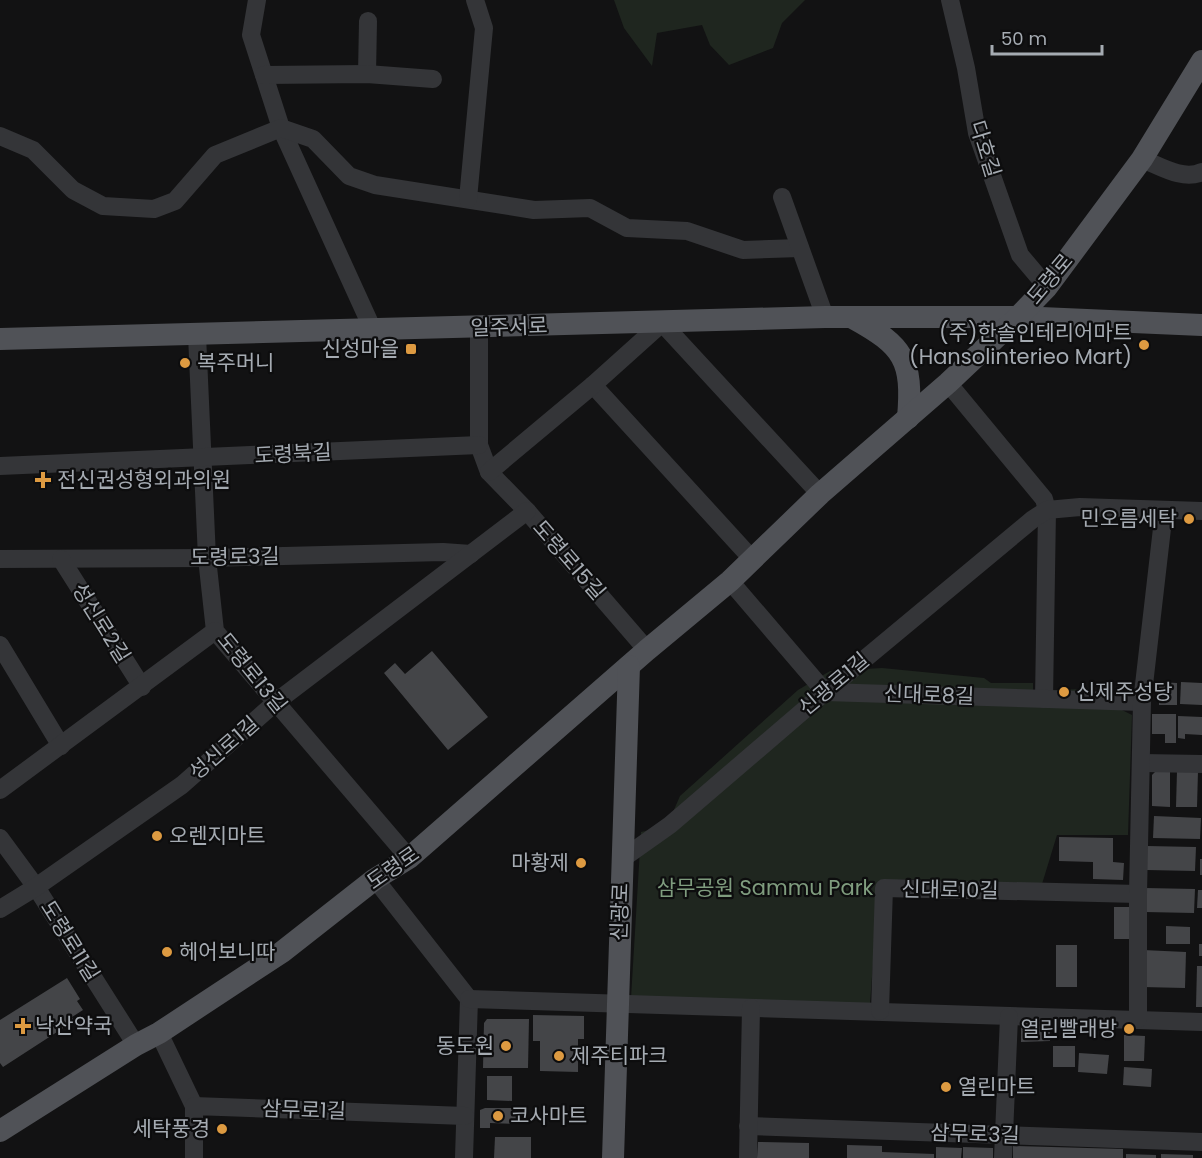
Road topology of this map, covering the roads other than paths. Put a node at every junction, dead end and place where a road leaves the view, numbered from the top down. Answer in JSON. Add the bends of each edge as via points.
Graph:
{"nodes":[{"id":1,"x":257,"y":0,"type":"edge"},
{"id":2,"x":475,"y":0,"type":"edge"},
{"id":3,"x":950,"y":0,"type":"edge"},
{"id":4,"x":368,"y":21,"type":"dead end"},
{"id":5,"x":1202,"y":61,"type":"edge"},
{"id":6,"x":367,"y":74,"type":"junction"},
{"id":7,"x":264,"y":75,"type":"junction"},
{"id":8,"x":433,"y":79,"type":"dead end"},
{"id":9,"x":281,"y":128,"type":"junction"},
{"id":10,"x":0,"y":136,"type":"edge"},
{"id":11,"x":1142,"y":159,"type":"junction"},
{"id":12,"x":1202,"y":172,"type":"edge"},
{"id":13,"x":782,"y":196,"type":"dead end"},
{"id":14,"x":468,"y":199,"type":"junction"},
{"id":15,"x":800,"y":248,"type":"junction"},
{"id":16,"x":1047,"y":287,"type":"junction"},
{"id":17,"x":825,"y":317,"type":"junction"},
{"id":18,"x":852,"y":317,"type":"junction"},
{"id":19,"x":1018,"y":317,"type":"junction"},
{"id":20,"x":662,"y":322,"type":"junction"},
{"id":21,"x":1202,"y":325,"type":"edge"},
{"id":22,"x":479,"y":328,"type":"junction"},
{"id":23,"x":373,"y":330,"type":"junction"},
{"id":24,"x":198,"y":335,"type":"junction"},
{"id":25,"x":0,"y":339,"type":"edge"},
{"id":26,"x":948,"y":383,"type":"junction"},
{"id":27,"x":593,"y":385,"type":"junction"},
{"id":28,"x":908,"y":418,"type":"junction"},
{"id":29,"x":479,"y":445,"type":"junction"},
{"id":30,"x":204,"y":458,"type":"junction"},
{"id":31,"x":0,"y":466,"type":"edge"},
{"id":32,"x":489,"y":472,"type":"junction"},
{"id":33,"x":820,"y":494,"type":"junction"},
{"id":34,"x":1047,"y":510,"type":"junction"},
{"id":35,"x":527,"y":511,"type":"junction"},
{"id":36,"x":1164,"y":511,"type":"junction"},
{"id":37,"x":1202,"y":511,"type":"edge"},
{"id":38,"x":471,"y":554,"type":"junction"},
{"id":39,"x":207,"y":558,"type":"junction"},
{"id":40,"x":0,"y":559,"type":"edge"},
{"id":41,"x":61,"y":559,"type":"junction"},
{"id":42,"x":753,"y":561,"type":"junction"},
{"id":43,"x":730,"y":580,"type":"junction"},
{"id":44,"x":215,"y":631,"type":"junction"},
{"id":45,"x":0,"y":645,"type":"edge"},
{"id":46,"x":647,"y":650,"type":"junction"},
{"id":47,"x":628,"y":666,"type":"junction"},
{"id":48,"x":142,"y":687,"type":"junction"},
{"id":49,"x":825,"y":692,"type":"junction"},
{"id":50,"x":1044,"y":699,"type":"junction"},
{"id":51,"x":276,"y":702,"type":"junction"},
{"id":52,"x":1142,"y":702,"type":"junction"},
{"id":53,"x":61,"y":746,"type":"junction"},
{"id":54,"x":1142,"y":763,"type":"junction"},
{"id":55,"x":1202,"y":764,"type":"edge"},
{"id":56,"x":0,"y":790,"type":"edge"},
{"id":57,"x":0,"y":838,"type":"edge"},
{"id":58,"x":410,"y":858,"type":"junction"},
{"id":59,"x":622,"y":859,"type":"junction"},
{"id":60,"x":375,"y":879,"type":"junction"},
{"id":61,"x":36,"y":887,"type":"junction"},
{"id":62,"x":1138,"y":894,"type":"junction"},
{"id":63,"x":0,"y":909,"type":"edge"},
{"id":64,"x":469,"y":999,"type":"junction"},
{"id":65,"x":616,"y":1003,"type":"junction"},
{"id":66,"x":750,"y":1008,"type":"junction"},
{"id":67,"x":880,"y":1011,"type":"junction"},
{"id":68,"x":1009,"y":1017,"type":"junction"},
{"id":69,"x":1138,"y":1019,"type":"junction"},
{"id":70,"x":1202,"y":1022,"type":"edge"},
{"id":71,"x":159,"y":1033,"type":"junction"},
{"id":72,"x":136,"y":1045,"type":"junction"},
{"id":73,"x":194,"y":1106,"type":"junction"},
{"id":74,"x":465,"y":1116,"type":"junction"},
{"id":75,"x":748,"y":1126,"type":"junction"},
{"id":76,"x":0,"y":1131,"type":"edge"},
{"id":77,"x":1004,"y":1135,"type":"junction"},
{"id":78,"x":1202,"y":1142,"type":"edge"},
{"id":79,"x":194,"y":1158,"type":"edge"},
{"id":80,"x":464,"y":1158,"type":"edge"},
{"id":81,"x":613,"y":1158,"type":"edge"},
{"id":82,"x":747,"y":1158,"type":"edge"},
{"id":83,"x":1003,"y":1158,"type":"edge"}],
"edges":[{"from":1,"to":7,"type":"street","via":[[251,35]]},
{"from":2,"to":14,"type":"street","via":[[484,28]]},
{"from":3,"to":16,"type":"street","name":"다호길","via":[[977,133],[1020,255]]},
{"from":4,"to":6,"type":"street"},
{"from":5,"to":11,"type":"main road","name":"도령로"},
{"from":6,"to":7,"type":"street"},
{"from":6,"to":8,"type":"street"},
{"from":7,"to":9,"type":"street"},
{"from":9,"to":10,"type":"street","via":[[215,155],[175,201],[154,209],[103,206],[73,190],[33,150]]},
{"from":9,"to":14,"type":"street","via":[[313,139],[349,176],[375,185]]},
{"from":9,"to":23,"type":"street"},
{"from":11,"to":12,"type":"street","via":[[1175,173],[1195,176]]},
{"from":11,"to":16,"type":"main road","name":"도령로"},
{"from":13,"to":15,"type":"street"},
{"from":14,"to":15,"type":"street","via":[[534,210],[590,208],[627,228],[687,231],[743,250]]},
{"from":15,"to":17,"type":"street"},
{"from":16,"to":19,"type":"main road","name":"도령로"},
{"from":17,"to":18,"type":"main road","name":"일주서로"},
{"from":17,"to":20,"type":"main road","name":"일주서로"},
{"from":18,"to":19,"type":"main road","name":"일주서로"},
{"from":18,"to":28,"type":"main road","via":[[891,342],[906,364]]},
{"from":19,"to":21,"type":"main road","name":"일주서로"},
{"from":19,"to":26,"type":"main road","name":"도령로"},
{"from":20,"to":22,"type":"main road","name":"일주서로"},
{"from":20,"to":27,"type":"street"},
{"from":20,"to":33,"type":"street"},
{"from":22,"to":23,"type":"main road","name":"일주서로"},
{"from":22,"to":29,"type":"street","name":"도령로15길"},
{"from":23,"to":24,"type":"main road","name":"일주서로"},
{"from":24,"to":25,"type":"main road","name":"일주서로"},
{"from":24,"to":30,"type":"street","name":"도령로13길"},
{"from":26,"to":28,"type":"main road","name":"도령로"},
{"from":26,"to":34,"type":"street","via":[[1044,499]]},
{"from":27,"to":32,"type":"street"},
{"from":27,"to":42,"type":"street"},
{"from":28,"to":33,"type":"main road","name":"도령로"},
{"from":29,"to":30,"type":"street","name":"도령북길"},
{"from":29,"to":32,"type":"street","name":"도령로15길"},
{"from":30,"to":31,"type":"street","name":"도령북길"},
{"from":30,"to":39,"type":"street","name":"도령로13길"},
{"from":32,"to":35,"type":"street","name":"도령로15길"},
{"from":33,"to":42,"type":"main road","name":"도령로"},
{"from":34,"to":36,"type":"street","via":[[1080,507]]},
{"from":34,"to":49,"type":"street","name":"신광로1길"},
{"from":34,"to":50,"type":"street"},
{"from":35,"to":38,"type":"street","name":"성신로1길"},
{"from":35,"to":46,"type":"street","name":"도령로15길"},
{"from":36,"to":37,"type":"street"},
{"from":36,"to":52,"type":"street"},
{"from":38,"to":39,"type":"street","name":"도령로3길"},
{"from":38,"to":51,"type":"street","name":"성신로1길"},
{"from":39,"to":41,"type":"street","name":"도령로3길"},
{"from":39,"to":44,"type":"street","name":"도령로13길"},
{"from":40,"to":41,"type":"street","name":"도령로3길"},
{"from":41,"to":48,"type":"street","name":"성신로2길"},
{"from":42,"to":43,"type":"main road","name":"도령로"},
{"from":43,"to":46,"type":"main road","name":"도령로"},
{"from":43,"to":49,"type":"street"},
{"from":44,"to":48,"type":"street","name":"성신로2길"},
{"from":44,"to":51,"type":"street","name":"도령로13길"},
{"from":45,"to":53,"type":"street"},
{"from":46,"to":47,"type":"main road","name":"도령로"},
{"from":47,"to":58,"type":"main road","name":"도령로"},
{"from":47,"to":59,"type":"main road","name":"신광로"},
{"from":48,"to":53,"type":"street","name":"성신로2길"},
{"from":49,"to":50,"type":"street","name":"신대로8길"},
{"from":49,"to":59,"type":"street","name":"신광로1길","via":[[670,825]]},
{"from":50,"to":52,"type":"street","name":"신대로8길"},
{"from":51,"to":58,"type":"street","name":"도령로13길"},
{"from":51,"to":61,"type":"street","name":"성신로1길","via":[[182,785]]},
{"from":52,"to":54,"type":"street"},
{"from":53,"to":56,"type":"street","name":"성신로2길"},
{"from":54,"to":55,"type":"street"},
{"from":54,"to":62,"type":"street"},
{"from":57,"to":61,"type":"street","name":"도령로11길"},
{"from":58,"to":60,"type":"main road","name":"도령로"},
{"from":59,"to":65,"type":"main road","name":"신광로"},
{"from":60,"to":64,"type":"street"},
{"from":60,"to":71,"type":"main road","name":"도령로","via":[[282,952]]},
{"from":61,"to":63,"type":"street","name":"성신로1길"},
{"from":61,"to":72,"type":"street","name":"도령로11길"},
{"from":62,"to":67,"type":"street","name":"신대로10길","via":[[884,888]]},
{"from":62,"to":69,"type":"street"},
{"from":64,"to":65,"type":"street"},
{"from":64,"to":74,"type":"street"},
{"from":65,"to":66,"type":"street"},
{"from":65,"to":81,"type":"main road","name":"신광로"},
{"from":66,"to":67,"type":"street"},
{"from":66,"to":75,"type":"street"},
{"from":67,"to":68,"type":"street"},
{"from":68,"to":69,"type":"street"},
{"from":68,"to":77,"type":"street"},
{"from":69,"to":70,"type":"street"},
{"from":71,"to":72,"type":"main road","name":"도령로"},
{"from":71,"to":73,"type":"street"},
{"from":72,"to":76,"type":"main road","name":"도령로"},
{"from":73,"to":74,"type":"street","name":"삼무로1길"},
{"from":73,"to":79,"type":"street"},
{"from":74,"to":80,"type":"street"},
{"from":75,"to":77,"type":"street","name":"삼무로3길"},
{"from":75,"to":82,"type":"street"},
{"from":77,"to":78,"type":"street","name":"삼무로3길"},
{"from":77,"to":83,"type":"street"}]}
